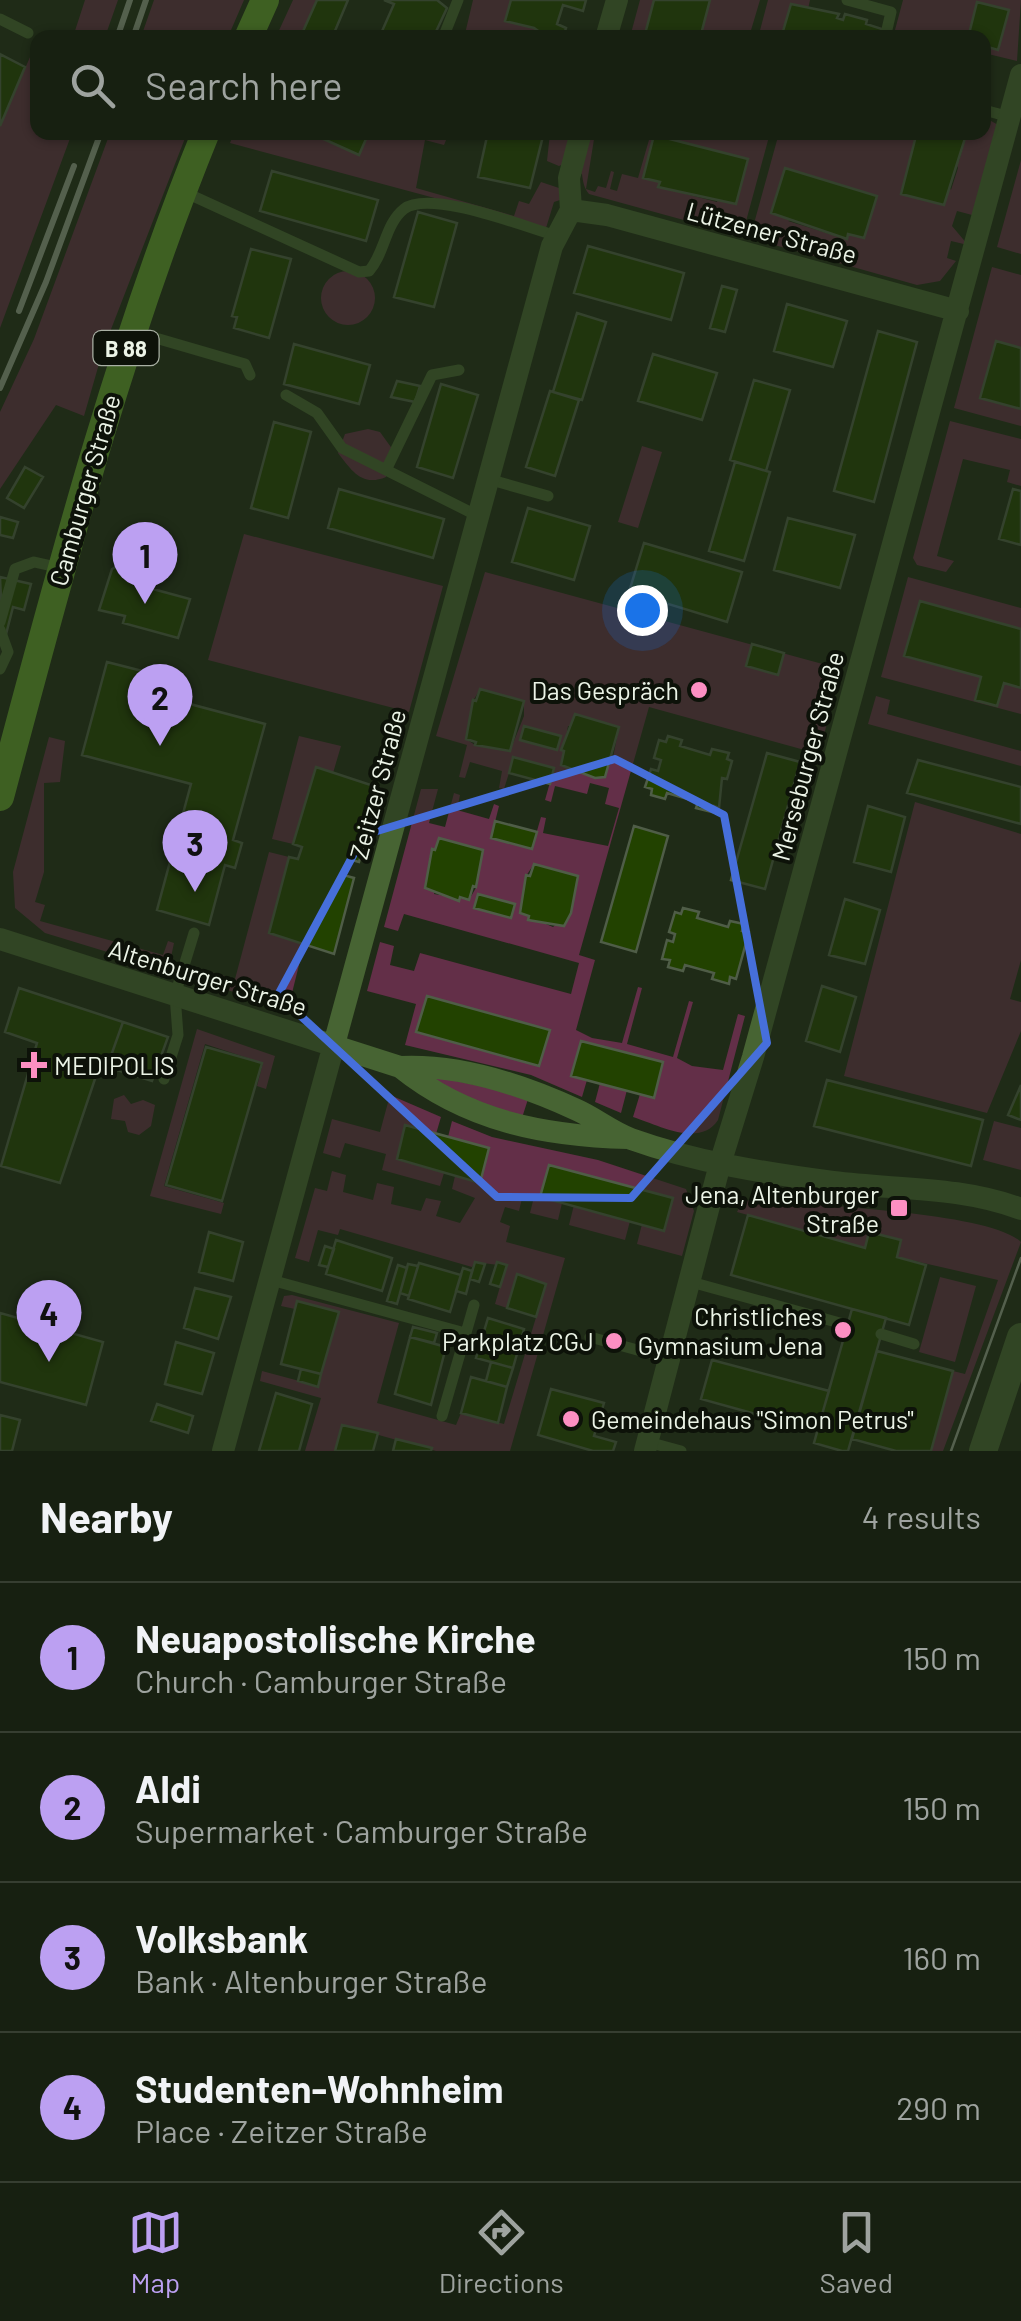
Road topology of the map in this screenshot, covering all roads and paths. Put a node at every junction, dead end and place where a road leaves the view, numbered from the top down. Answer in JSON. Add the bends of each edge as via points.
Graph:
{"nodes":[{"id":1,"x":265,"y":0,"type":"edge"},
{"id":2,"x":458,"y":0,"type":"edge"},
{"id":3,"x":617,"y":0,"type":"edge"},
{"id":4,"x":847,"y":0,"type":"edge"},
{"id":5,"x":0,"y":19,"type":"edge"},
{"id":6,"x":252,"y":30,"type":"edge"},
{"id":7,"x":446,"y":30,"type":"edge"},
{"id":8,"x":608,"y":30,"type":"edge"},
{"id":9,"x":887,"y":30,"type":"edge"},
{"id":10,"x":28,"y":33,"type":"dead end"},
{"id":11,"x":1021,"y":75,"type":"edge"},
{"id":12,"x":991,"y":112,"type":"edge"},
{"id":13,"x":1010,"y":118,"type":"junction"},
{"id":14,"x":203,"y":140,"type":"edge"},
{"id":15,"x":579,"y":140,"type":"edge"},
{"id":16,"x":182,"y":190,"type":"junction"},
{"id":17,"x":571,"y":210,"type":"junction"},
{"id":18,"x":557,"y":236,"type":"junction"},
{"id":19,"x":958,"y":311,"type":"junction"},
{"id":20,"x":132,"y":331,"type":"junction"},
{"id":21,"x":459,"y":370,"type":"dead end"},
{"id":22,"x":250,"y":375,"type":"dead end"},
{"id":23,"x":286,"y":395,"type":"dead end"},
{"id":24,"x":386,"y":470,"type":"junction"},
{"id":25,"x":488,"y":479,"type":"junction"},
{"id":26,"x":548,"y":496,"type":"dead end"},
{"id":27,"x":478,"y":516,"type":"junction"},
{"id":28,"x":61,"y":568,"type":"junction"},
{"id":29,"x":0,"y":622,"type":"edge"},
{"id":30,"x":0,"y":630,"type":"edge"},
{"id":31,"x":8,"y":652,"type":"junction"},
{"id":32,"x":36,"y":661,"type":"junction"},
{"id":33,"x":0,"y":669,"type":"edge"},
{"id":34,"x":0,"y":797,"type":"edge"},
{"id":35,"x":194,"y":934,"type":"dead end"},
{"id":36,"x":0,"y":939,"type":"edge"},
{"id":37,"x":175,"y":996,"type":"junction"},
{"id":38,"x":333,"y":1043,"type":"junction"},
{"id":39,"x":400,"y":1067,"type":"junction"},
{"id":40,"x":164,"y":1079,"type":"dead end"},
{"id":41,"x":628,"y":1138,"type":"junction"},
{"id":42,"x":720,"y":1164,"type":"junction"},
{"id":43,"x":1021,"y":1209,"type":"edge"},
{"id":44,"x":270,"y":1280,"type":"junction"},
{"id":45,"x":691,"y":1282,"type":"junction"},
{"id":46,"x":474,"y":1305,"type":"dead end"},
{"id":47,"x":847,"y":1325,"type":"dead end"},
{"id":48,"x":465,"y":1333,"type":"junction"},
{"id":49,"x":881,"y":1334,"type":"dead end"},
{"id":50,"x":590,"y":1337,"type":"dead end"},
{"id":51,"x":1021,"y":1337,"type":"edge"},
{"id":52,"x":914,"y":1344,"type":"dead end"},
{"id":53,"x":670,"y":1359,"type":"junction"},
{"id":54,"x":442,"y":1416,"type":"dead end"},
{"id":55,"x":646,"y":1446,"type":"edge"},
{"id":56,"x":223,"y":1451,"type":"edge"},
{"id":57,"x":681,"y":1451,"type":"edge"},
{"id":58,"x":983,"y":1451,"type":"edge"}],
"edges":[{"from":1,"to":6,"type":"main road"},
{"from":2,"to":7,"type":"lane"},
{"from":3,"to":8,"type":"street"},
{"from":4,"to":9,"type":"lane","via":[[891,12]]},
{"from":5,"to":10,"type":"lane"},
{"from":11,"to":13,"type":"street","name":"Merseburger Straße"},
{"from":12,"to":13,"type":"lane"},
{"from":13,"to":19,"type":"street","name":"Merseburger Straße"},
{"from":14,"to":16,"type":"main road","name":"Camburger Straße","number":"B 88"},
{"from":15,"to":17,"type":"street","name":"Zeitzer Straße","via":[[568,178]]},
{"from":16,"to":18,"type":"lane","via":[[359,272],[378,262],[404,210],[428,201]]},
{"from":16,"to":20,"type":"main road","name":"Camburger Straße","number":"B 88"},
{"from":17,"to":18,"type":"street","name":"Zeitzer Straße"},
{"from":17,"to":19,"type":"street","name":"Lützener Straße"},
{"from":18,"to":25,"type":"street","name":"Zeitzer Straße"},
{"from":19,"to":42,"type":"street","name":"Merseburger Straße"},
{"from":20,"to":22,"type":"lane","via":[[245,364]]},
{"from":20,"to":28,"type":"main road","name":"Camburger Straße","number":"B 88"},
{"from":21,"to":24,"type":"lane","via":[[432,375]]},
{"from":23,"to":24,"type":"lane","via":[[317,413],[342,448]]},
{"from":24,"to":27,"type":"lane"},
{"from":25,"to":26,"type":"lane"},
{"from":25,"to":27,"type":"street","name":"Zeitzer Straße"},
{"from":27,"to":38,"type":"street","name":"Zeitzer Straße"},
{"from":28,"to":29,"type":"lane","via":[[34,562],[15,569]]},
{"from":28,"to":32,"type":"main road","name":"Camburger Straße","number":"B 88"},
{"from":30,"to":31,"type":"lane"},
{"from":31,"to":32,"type":"lane"},
{"from":31,"to":33,"type":"lane"},
{"from":32,"to":34,"type":"main road","name":"Camburger Straße","number":"B 88"},
{"from":35,"to":37,"type":"lane"},
{"from":36,"to":37,"type":"street","name":"Altenburger Straße"},
{"from":37,"to":38,"type":"street","name":"Altenburger Straße"},
{"from":37,"to":40,"type":"lane","via":[[178,1035]]},
{"from":38,"to":39,"type":"street","name":"Altenburger Straße"},
{"from":38,"to":44,"type":"street","name":"Zeitzer Straße"},
{"from":39,"to":41,"type":"street","name":"Altenburger Straße","via":[[427,1066],[508,1084]]},
{"from":39,"to":41,"type":"street","name":"Altenburger Straße","via":[[435,1095],[511,1123],[563,1136]]},
{"from":41,"to":42,"type":"street","name":"Altenburger Straße"},
{"from":42,"to":43,"type":"street","name":"Altenburger Straße","via":[[954,1191]]},
{"from":42,"to":45,"type":"street","name":"Merseburger Straße"},
{"from":44,"to":48,"type":"lane"},
{"from":44,"to":56,"type":"street","name":"Zeitzer Straße"},
{"from":45,"to":47,"type":"lane"},
{"from":45,"to":53,"type":"street","name":"Merseburger Straße"},
{"from":46,"to":48,"type":"lane"},
{"from":48,"to":54,"type":"lane"},
{"from":49,"to":52,"type":"lane"},
{"from":50,"to":53,"type":"lane"},
{"from":51,"to":58,"type":"street"},
{"from":53,"to":55,"type":"street","name":"Merseburger Straße"},
{"from":55,"to":57,"type":"lane"}]}
